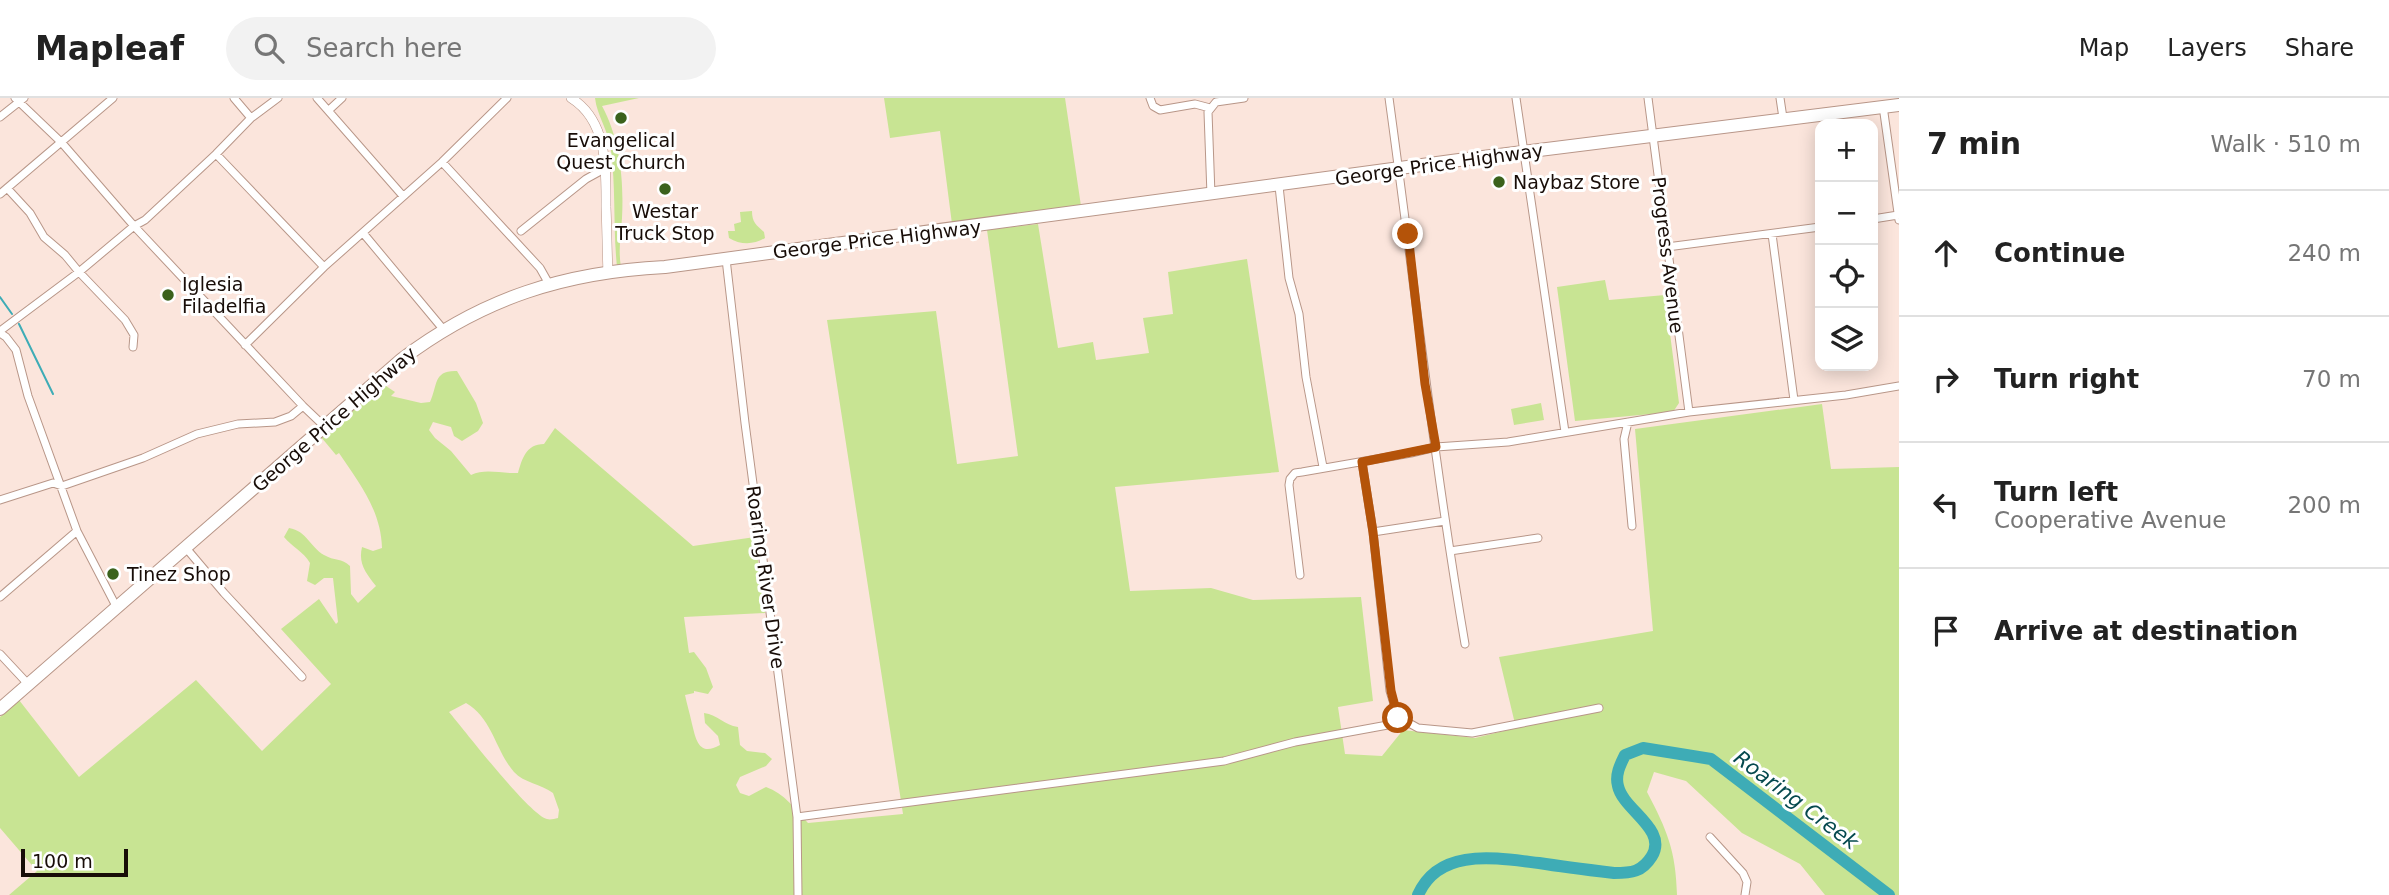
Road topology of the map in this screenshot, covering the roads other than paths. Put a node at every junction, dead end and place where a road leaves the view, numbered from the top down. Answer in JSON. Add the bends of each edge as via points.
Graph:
{"nodes":[{"id":1,"x":113,"y":98,"type":"edge"},
{"id":2,"x":234,"y":98,"type":"edge"},
{"id":3,"x":278,"y":98,"type":"edge"},
{"id":4,"x":317,"y":98,"type":"edge"},
{"id":5,"x":342,"y":98,"type":"edge"},
{"id":6,"x":507,"y":98,"type":"edge"},
{"id":7,"x":571,"y":98,"type":"edge"},
{"id":8,"x":1150,"y":98,"type":"edge"},
{"id":9,"x":1244,"y":98,"type":"edge"},
{"id":10,"x":1389,"y":98,"type":"edge"},
{"id":11,"x":1516,"y":98,"type":"edge"},
{"id":12,"x":1648,"y":98,"type":"edge"},
{"id":13,"x":1780,"y":98,"type":"edge"},
{"id":14,"x":19,"y":99,"type":"edge"},
{"id":15,"x":1899,"y":105,"type":"edge"},
{"id":16,"x":1883,"y":106,"type":"junction"},
{"id":17,"x":1210,"y":108,"type":"junction"},
{"id":18,"x":329,"y":110,"type":"junction"},
{"id":19,"x":0,"y":117,"type":"edge"},
{"id":20,"x":251,"y":118,"type":"junction"},
{"id":21,"x":1783,"y":118,"type":"junction"},
{"id":22,"x":1653,"y":135,"type":"junction"},
{"id":23,"x":62,"y":143,"type":"junction"},
{"id":24,"x":1524,"y":152,"type":"junction"},
{"id":25,"x":216,"y":154,"type":"junction"},
{"id":26,"x":442,"y":162,"type":"junction"},
{"id":27,"x":606,"y":168,"type":"junction"},
{"id":28,"x":1399,"y":169,"type":"junction"},
{"id":29,"x":1279,"y":186,"type":"junction"},
{"id":30,"x":7,"y":188,"type":"junction"},
{"id":31,"x":0,"y":194,"type":"edge"},
{"id":32,"x":1211,"y":195,"type":"junction"},
{"id":33,"x":403,"y":196,"type":"junction"},
{"id":34,"x":1898,"y":215,"type":"edge"},
{"id":35,"x":1878,"y":218,"type":"edge"},
{"id":36,"x":1899,"y":220,"type":"edge"},
{"id":37,"x":134,"y":226,"type":"junction"},
{"id":38,"x":1815,"y":227,"type":"edge"},
{"id":39,"x":521,"y":231,"type":"dead end"},
{"id":40,"x":363,"y":233,"type":"junction"},
{"id":41,"x":1772,"y":234,"type":"junction"},
{"id":42,"x":1667,"y":247,"type":"junction"},
{"id":43,"x":726,"y":259,"type":"junction"},
{"id":44,"x":324,"y":267,"type":"junction"},
{"id":45,"x":79,"y":272,"type":"junction"},
{"id":46,"x":608,"y":273,"type":"junction"},
{"id":47,"x":549,"y":284,"type":"junction"},
{"id":48,"x":443,"y":329,"type":"junction"},
{"id":49,"x":0,"y":332,"type":"edge"},
{"id":50,"x":244,"y":345,"type":"junction"},
{"id":51,"x":134,"y":347,"type":"dead end"},
{"id":52,"x":1899,"y":386,"type":"edge"},
{"id":53,"x":1794,"y":400,"type":"junction"},
{"id":54,"x":303,"y":406,"type":"junction"},
{"id":55,"x":1689,"y":412,"type":"junction"},
{"id":56,"x":1628,"y":422,"type":"junction"},
{"id":57,"x":324,"y":426,"type":"junction"},
{"id":58,"x":1565,"y":432,"type":"junction"},
{"id":59,"x":1436,"y":447,"type":"junction"},
{"id":60,"x":1362,"y":462,"type":"junction"},
{"id":61,"x":1323,"y":467,"type":"junction"},
{"id":62,"x":62,"y":486,"type":"junction"},
{"id":63,"x":0,"y":500,"type":"edge"},
{"id":64,"x":1445,"y":521,"type":"junction"},
{"id":65,"x":1632,"y":526,"type":"dead end"},
{"id":66,"x":77,"y":531,"type":"junction"},
{"id":67,"x":1373,"y":532,"type":"junction"},
{"id":68,"x":1538,"y":538,"type":"dead end"},
{"id":69,"x":186,"y":548,"type":"junction"},
{"id":70,"x":1450,"y":551,"type":"junction"},
{"id":71,"x":1300,"y":575,"type":"dead end"},
{"id":72,"x":0,"y":597,"type":"edge"},
{"id":73,"x":117,"y":608,"type":"junction"},
{"id":74,"x":1465,"y":644,"type":"dead end"},
{"id":75,"x":0,"y":654,"type":"edge"},
{"id":76,"x":302,"y":677,"type":"dead end"},
{"id":77,"x":28,"y":684,"type":"junction"},
{"id":78,"x":1599,"y":708,"type":"dead end"},
{"id":79,"x":0,"y":709,"type":"edge"},
{"id":80,"x":1404,"y":722,"type":"junction"},
{"id":81,"x":797,"y":817,"type":"junction"},
{"id":82,"x":1710,"y":837,"type":"dead end"},
{"id":83,"x":798,"y":895,"type":"edge"},
{"id":84,"x":1745,"y":895,"type":"edge"}],
"edges":[{"from":1,"to":23,"type":"street"},
{"from":2,"to":20,"type":"street"},
{"from":3,"to":20,"type":"street"},
{"from":4,"to":18,"type":"street"},
{"from":5,"to":18,"type":"street"},
{"from":6,"to":26,"type":"street"},
{"from":7,"to":27,"type":"street","via":[[587,110],[596,127]]},
{"from":8,"to":17,"type":"street","via":[[1160,110],[1195,104]]},
{"from":9,"to":17,"type":"street","via":[[1216,102]]},
{"from":10,"to":28,"type":"street"},
{"from":11,"to":24,"type":"street"},
{"from":12,"to":22,"type":"street","name":"Progress Avenue"},
{"from":13,"to":21,"type":"street"},
{"from":14,"to":19,"type":"street"},
{"from":14,"to":23,"type":"street"},
{"from":15,"to":16,"type":"highway","name":"George Price Highway"},
{"from":16,"to":21,"type":"highway","name":"George Price Highway"},
{"from":16,"to":34,"type":"street"},
{"from":17,"to":32,"type":"street"},
{"from":18,"to":33,"type":"street"},
{"from":20,"to":25,"type":"street"},
{"from":21,"to":22,"type":"highway","name":"George Price Highway"},
{"from":22,"to":24,"type":"highway","name":"George Price Highway"},
{"from":22,"to":42,"type":"street","name":"Progress Avenue"},
{"from":23,"to":30,"type":"street"},
{"from":23,"to":37,"type":"street"},
{"from":24,"to":28,"type":"highway","name":"George Price Highway"},
{"from":24,"to":58,"type":"street"},
{"from":25,"to":37,"type":"street"},
{"from":25,"to":44,"type":"street"},
{"from":26,"to":33,"type":"street"},
{"from":26,"to":47,"type":"street","via":[[540,268]]},
{"from":27,"to":39,"type":"street"},
{"from":27,"to":46,"type":"street"},
{"from":28,"to":29,"type":"highway","name":"George Price Highway"},
{"from":28,"to":59,"type":"street"},
{"from":29,"to":32,"type":"highway","name":"George Price Highway"},
{"from":29,"to":61,"type":"street","via":[[1289,278]]},
{"from":30,"to":31,"type":"street"},
{"from":30,"to":45,"type":"street","via":[[44,237]]},
{"from":32,"to":43,"type":"highway","name":"George Price Highway"},
{"from":33,"to":40,"type":"street"},
{"from":34,"to":35,"type":"street"},
{"from":34,"to":36,"type":"street"},
{"from":37,"to":45,"type":"street"},
{"from":37,"to":50,"type":"street"},
{"from":38,"to":41,"type":"street"},
{"from":40,"to":44,"type":"street"},
{"from":40,"to":48,"type":"street"},
{"from":41,"to":42,"type":"street"},
{"from":41,"to":53,"type":"street"},
{"from":42,"to":55,"type":"street","name":"Progress Avenue"},
{"from":43,"to":46,"type":"highway","name":"George Price Highway"},
{"from":43,"to":81,"type":"street","name":"Roaring River Drive"},
{"from":44,"to":50,"type":"street"},
{"from":45,"to":49,"type":"street"},
{"from":45,"to":51,"type":"street","via":[[132,329]]},
{"from":46,"to":47,"type":"highway","name":"George Price Highway"},
{"from":47,"to":48,"type":"highway","name":"George Price Highway"},
{"from":48,"to":57,"type":"highway","name":"George Price Highway"},
{"from":49,"to":62,"type":"street","via":[[16,350]]},
{"from":50,"to":54,"type":"street"},
{"from":52,"to":53,"type":"street"},
{"from":53,"to":55,"type":"street"},
{"from":54,"to":57,"type":"street"},
{"from":54,"to":62,"type":"street","via":[[275,422],[238,424],[197,434]]},
{"from":55,"to":56,"type":"street"},
{"from":56,"to":58,"type":"street"},
{"from":56,"to":65,"type":"street","via":[[1624,439]]},
{"from":57,"to":69,"type":"highway","name":"George Price Highway"},
{"from":58,"to":59,"type":"street"},
{"from":59,"to":60,"type":"street"},
{"from":59,"to":64,"type":"street"},
{"from":60,"to":61,"type":"street"},
{"from":60,"to":67,"type":"street"},
{"from":61,"to":71,"type":"street","via":[[1290,479]]},
{"from":62,"to":63,"type":"street","via":[[53,482]]},
{"from":62,"to":66,"type":"street"},
{"from":64,"to":67,"type":"street"},
{"from":64,"to":70,"type":"street"},
{"from":66,"to":72,"type":"street"},
{"from":66,"to":73,"type":"street"},
{"from":67,"to":80,"type":"street","via":[[1391,691],[1398,718]]},
{"from":68,"to":70,"type":"street"},
{"from":69,"to":73,"type":"highway","name":"George Price Highway"},
{"from":69,"to":76,"type":"street"},
{"from":70,"to":74,"type":"street"},
{"from":73,"to":77,"type":"highway","name":"George Price Highway"},
{"from":75,"to":77,"type":"street"},
{"from":77,"to":79,"type":"highway","name":"George Price Highway"},
{"from":78,"to":80,"type":"street","via":[[1472,733]]},
{"from":80,"to":81,"type":"street","via":[[1295,742],[1224,761]]},
{"from":81,"to":83,"type":"street","name":"Roaring River Drive"},
{"from":82,"to":84,"type":"street","via":[[1744,873]]}]}
